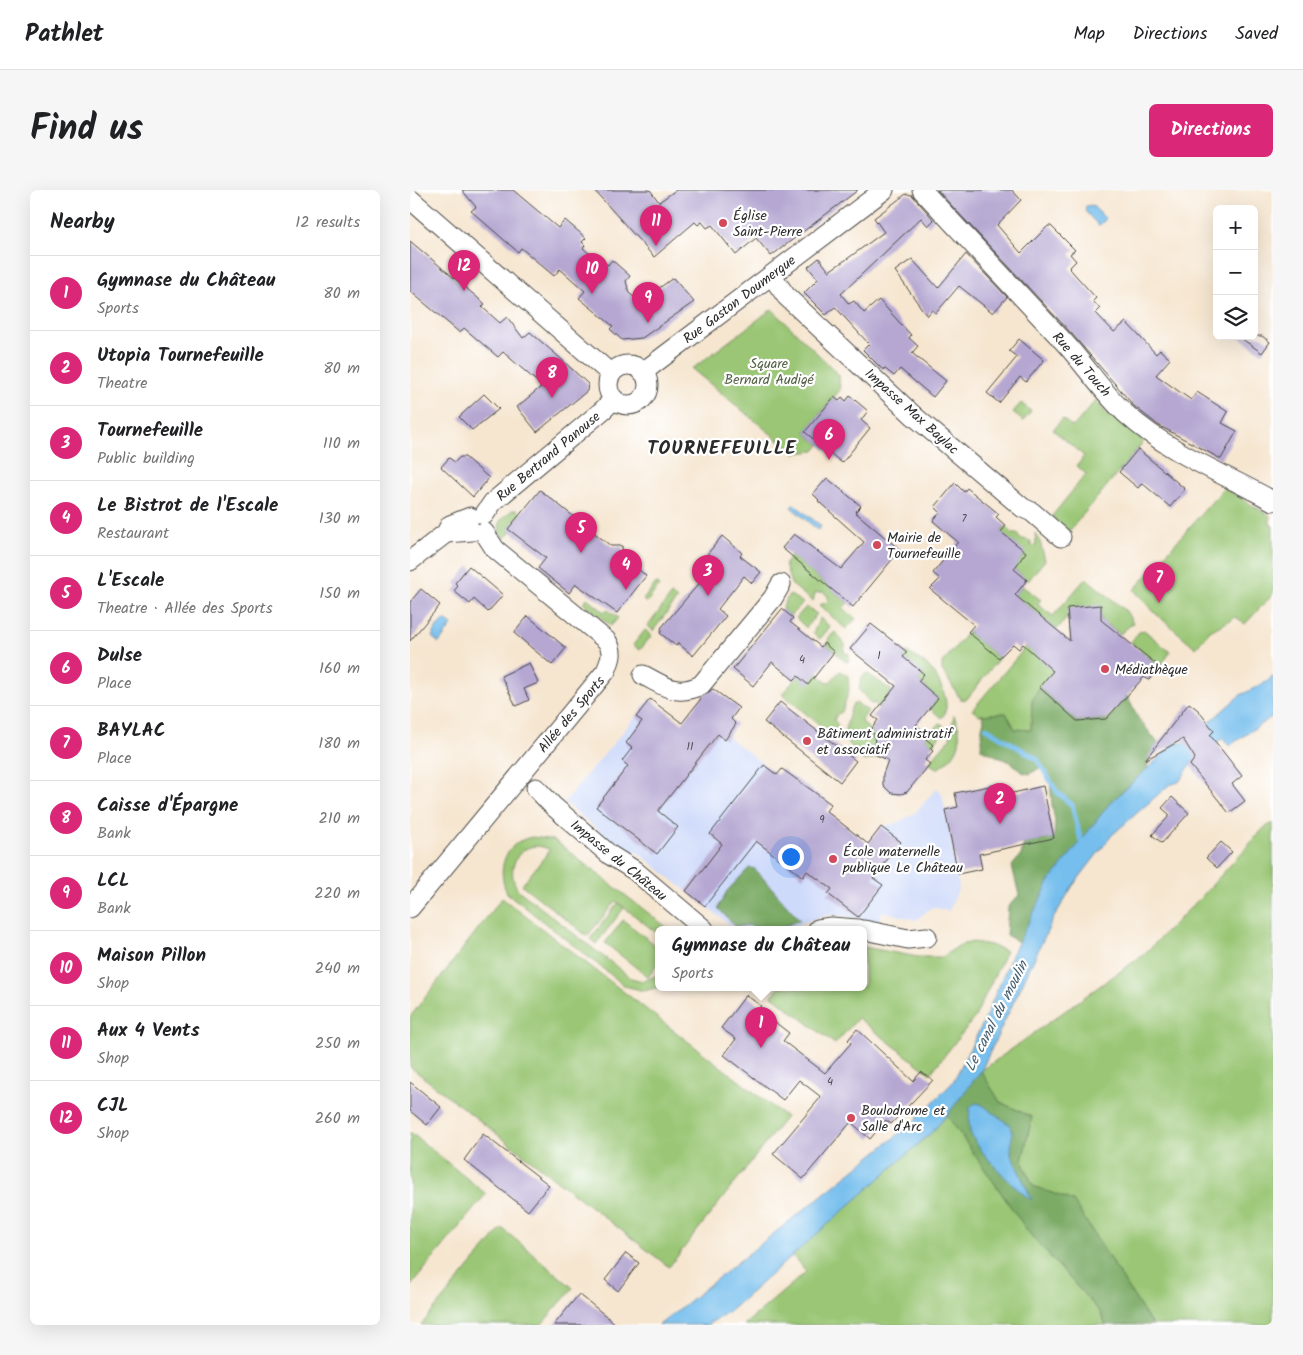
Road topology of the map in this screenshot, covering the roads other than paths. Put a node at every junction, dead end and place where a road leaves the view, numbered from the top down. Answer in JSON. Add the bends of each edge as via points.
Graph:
{"nodes":[{"id":1,"x":884,"y":190,"type":"edge"},
{"id":2,"x":922,"y":190,"type":"edge"},
{"id":3,"x":410,"y":199,"type":"edge"},
{"id":4,"x":772,"y":276,"type":"junction"},
{"id":5,"x":643,"y":372,"type":"junction"},
{"id":6,"x":611,"y":374,"type":"junction"},
{"id":7,"x":614,"y":399,"type":"junction"},
{"id":8,"x":1273,"y":501,"type":"edge"},
{"id":9,"x":478,"y":524,"type":"junction"},
{"id":10,"x":1061,"y":537,"type":"dead end"},
{"id":11,"x":410,"y":561,"type":"edge"},
{"id":12,"x":781,"y":584,"type":"dead end"},
{"id":13,"x":643,"y":674,"type":"dead end"},
{"id":14,"x":536,"y":788,"type":"dead end"},
{"id":15,"x":410,"y":908,"type":"edge"},
{"id":16,"x":700,"y":926,"type":"edge"},
{"id":17,"x":867,"y":931,"type":"edge"},
{"id":18,"x":927,"y":937,"type":"dead end"}],
"edges":[{"from":1,"to":4,"type":"street","name":"Rue Gaston Doumergue"},
{"from":2,"to":8,"type":"street","name":"Rue du Touch","via":[[1066,344],[1126,414],[1178,450]]},
{"from":3,"to":6,"type":"street"},
{"from":4,"to":5,"type":"street","name":"Rue Gaston Doumergue"},
{"from":4,"to":10,"type":"street","name":"Impasse Max Baylac","via":[[786,296],[914,416]]},
{"from":5,"to":6,"type":"street","via":[[626,365]]},
{"from":5,"to":7,"type":"street","via":[[648,385],[642,399],[631,404]]},
{"from":6,"to":7,"type":"street","via":[[608,384]]},
{"from":7,"to":9,"type":"street","name":"Rue Bertrand Panouse","via":[[492,502]]},
{"from":9,"to":11,"type":"street","via":[[446,533]]},
{"from":9,"to":15,"type":"street","name":"Allée des Sports","via":[[495,549],[607,641],[612,650],[611,660],[606,671]]},
{"from":12,"to":13,"type":"street","via":[[701,684],[688,691],[673,690]]},
{"from":14,"to":16,"type":"street","name":"Impasse du Château","via":[[610,856],[634,870]]},
{"from":17,"to":18,"type":"street","via":[[908,939]]}]}
